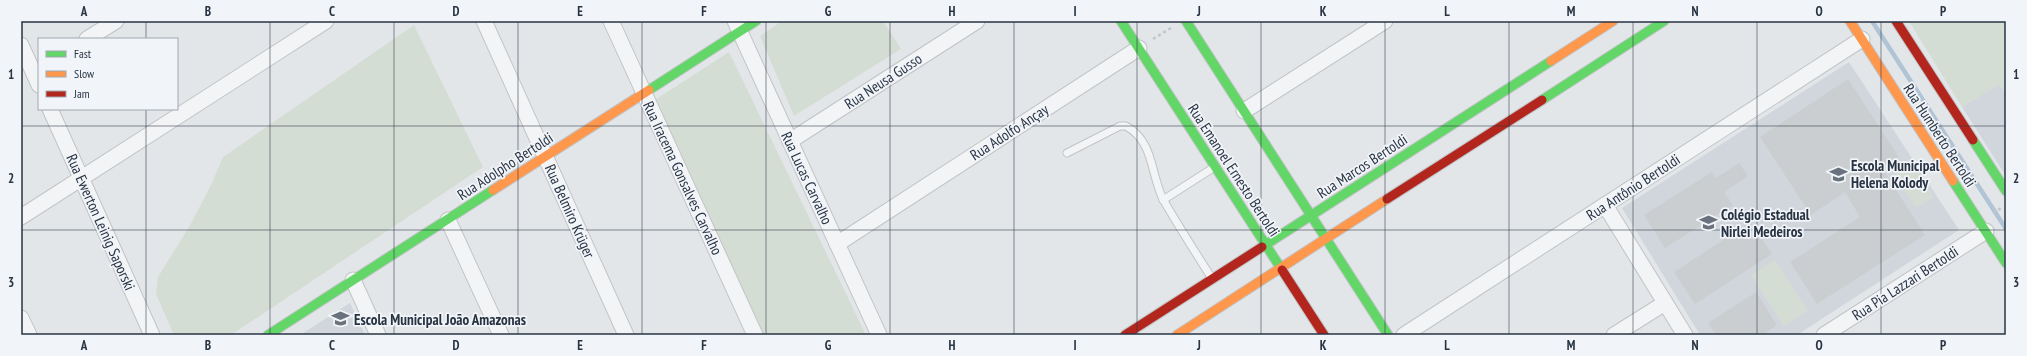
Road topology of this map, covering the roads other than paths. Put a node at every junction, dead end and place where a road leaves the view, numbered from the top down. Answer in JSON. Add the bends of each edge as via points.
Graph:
{"nodes":[{"id":1,"x":116,"y":21,"type":"edge"},
{"id":2,"x":326,"y":21,"type":"edge"},
{"id":3,"x":484,"y":21,"type":"edge"},
{"id":4,"x":611,"y":21,"type":"edge"},
{"id":5,"x":756,"y":21,"type":"edge"},
{"id":6,"x":977,"y":21,"type":"edge"},
{"id":7,"x":1121,"y":21,"type":"edge"},
{"id":8,"x":1186,"y":21,"type":"edge"},
{"id":9,"x":1385,"y":21,"type":"edge"},
{"id":10,"x":1613,"y":21,"type":"edge"},
{"id":11,"x":1664,"y":21,"type":"edge"},
{"id":12,"x":1850,"y":21,"type":"edge"},
{"id":13,"x":1896,"y":21,"type":"edge"},
{"id":14,"x":737,"y":26,"type":"edge"},
{"id":15,"x":89,"y":38,"type":"edge"},
{"id":16,"x":1862,"y":40,"type":"junction"},
{"id":17,"x":21,"y":45,"type":"edge"},
{"id":18,"x":1139,"y":48,"type":"junction"},
{"id":19,"x":37,"y":76,"type":"edge"},
{"id":20,"x":644,"y":93,"type":"junction"},
{"id":21,"x":50,"y":110,"type":"edge"},
{"id":22,"x":1244,"y":111,"type":"junction"},
{"id":23,"x":790,"y":141,"type":"junction"},
{"id":24,"x":1068,"y":153,"type":"dead end"},
{"id":25,"x":545,"y":156,"type":"junction"},
{"id":26,"x":1215,"y":167,"type":"junction"},
{"id":27,"x":81,"y":178,"type":"junction"},
{"id":28,"x":2006,"y":191,"type":"edge"},
{"id":29,"x":1163,"y":200,"type":"junction"},
{"id":30,"x":1605,"y":205,"type":"junction"},
{"id":31,"x":1311,"y":216,"type":"junction"},
{"id":32,"x":21,"y":217,"type":"edge"},
{"id":33,"x":448,"y":220,"type":"junction"},
{"id":34,"x":1986,"y":232,"type":"junction"},
{"id":35,"x":1326,"y":239,"type":"junction"},
{"id":36,"x":837,"y":244,"type":"junction"},
{"id":37,"x":1265,"y":245,"type":"junction"},
{"id":38,"x":2006,"y":263,"type":"edge"},
{"id":39,"x":1280,"y":268,"type":"junction"},
{"id":40,"x":1212,"y":279,"type":"junction"},
{"id":41,"x":353,"y":280,"type":"junction"},
{"id":42,"x":1665,"y":302,"type":"junction"},
{"id":43,"x":21,"y":318,"type":"edge"},
{"id":44,"x":29,"y":335,"type":"edge"},
{"id":45,"x":152,"y":335,"type":"edge"},
{"id":46,"x":268,"y":335,"type":"edge"},
{"id":47,"x":378,"y":335,"type":"edge"},
{"id":48,"x":501,"y":335,"type":"edge"},
{"id":49,"x":626,"y":335,"type":"edge"},
{"id":50,"x":755,"y":335,"type":"edge"},
{"id":51,"x":879,"y":335,"type":"edge"},
{"id":52,"x":1125,"y":335,"type":"edge"},
{"id":53,"x":1177,"y":335,"type":"edge"},
{"id":54,"x":1324,"y":335,"type":"edge"},
{"id":55,"x":1388,"y":335,"type":"edge"},
{"id":56,"x":1404,"y":335,"type":"edge"},
{"id":57,"x":1614,"y":335,"type":"edge"},
{"id":58,"x":1685,"y":335,"type":"edge"},
{"id":59,"x":1824,"y":335,"type":"edge"}],
"edges":[{"from":1,"to":15,"type":"street"},
{"from":2,"to":27,"type":"street"},
{"from":3,"to":25,"type":"street","name":"Rua Belmiro Krüger"},
{"from":4,"to":20,"type":"street","name":"Rua Iracema Gonsalves Carvalho"},
{"from":5,"to":14,"type":"street","name":"Rua Adolpho Bertoldi"},
{"from":6,"to":23,"type":"street","name":"Rua Neusa Gusso"},
{"from":7,"to":18,"type":"street","name":"Rua Emanoel Ernesto Bertoldi"},
{"from":8,"to":22,"type":"street"},
{"from":9,"to":22,"type":"street"},
{"from":10,"to":31,"type":"street","name":"Rua Marcos Bertoldi"},
{"from":11,"to":35,"type":"street"},
{"from":12,"to":16,"type":"street","name":"Rua Humberto Bertoldi"},
{"from":13,"to":28,"type":"street","name":"Rua Humberto Bertoldi"},
{"from":14,"to":20,"type":"street","name":"Rua Adolpho Bertoldi"},
{"from":14,"to":23,"type":"street","name":"Rua Lucas Carvalho"},
{"from":16,"to":30,"type":"street","name":"Rua Antônio Bertoldi"},
{"from":16,"to":34,"type":"street","name":"Rua Humberto Bertoldi"},
{"from":17,"to":19,"type":"street"},
{"from":18,"to":26,"type":"street","name":"Rua Emanoel Ernesto Bertoldi"},
{"from":18,"to":36,"type":"street","name":"Rua Adolfo Ançay"},
{"from":20,"to":25,"type":"street","name":"Rua Adolpho Bertoldi"},
{"from":20,"to":50,"type":"street","name":"Rua Iracema Gonsalves Carvalho"},
{"from":21,"to":27,"type":"street","name":"Rua Ewerton Leinig Saporski"},
{"from":22,"to":31,"type":"street"},
{"from":23,"to":36,"type":"street","name":"Rua Lucas Carvalho"},
{"from":24,"to":29,"type":"lane","via":[[1120,126],[1126,126],[1139,136],[1148,148]]},
{"from":25,"to":33,"type":"street","name":"Rua Adolpho Bertoldi"},
{"from":25,"to":49,"type":"street","name":"Rua Belmiro Krüger"},
{"from":26,"to":29,"type":"lane"},
{"from":26,"to":37,"type":"street","name":"Rua Emanoel Ernesto Bertoldi"},
{"from":27,"to":32,"type":"street"},
{"from":27,"to":45,"type":"street","name":"Rua Ewerton Leinig Saporski"},
{"from":29,"to":40,"type":"lane"},
{"from":30,"to":42,"type":"street"},
{"from":30,"to":56,"type":"street","name":"Rua Antônio Bertoldi"},
{"from":31,"to":35,"type":"street"},
{"from":31,"to":37,"type":"street","name":"Rua Marcos Bertoldi"},
{"from":33,"to":41,"type":"street","name":"Rua Adolpho Bertoldi"},
{"from":33,"to":48,"type":"street"},
{"from":34,"to":38,"type":"street","name":"Rua Humberto Bertoldi"},
{"from":34,"to":59,"type":"street","name":"Rua Pia Lazzari Bertoldi"},
{"from":35,"to":39,"type":"street"},
{"from":35,"to":55,"type":"street"},
{"from":36,"to":51,"type":"street","name":"Rua Lucas Carvalho"},
{"from":37,"to":39,"type":"street","name":"Rua Emanoel Ernesto Bertoldi"},
{"from":37,"to":40,"type":"street","name":"Rua Marcos Bertoldi"},
{"from":39,"to":53,"type":"street"},
{"from":39,"to":54,"type":"street","name":"Rua Emanoel Ernesto Bertoldi"},
{"from":40,"to":52,"type":"street","name":"Rua Marcos Bertoldi"},
{"from":41,"to":46,"type":"street","name":"Rua Adolpho Bertoldi"},
{"from":41,"to":47,"type":"street"},
{"from":42,"to":57,"type":"street"},
{"from":42,"to":58,"type":"street"},
{"from":43,"to":44,"type":"street"}]}
